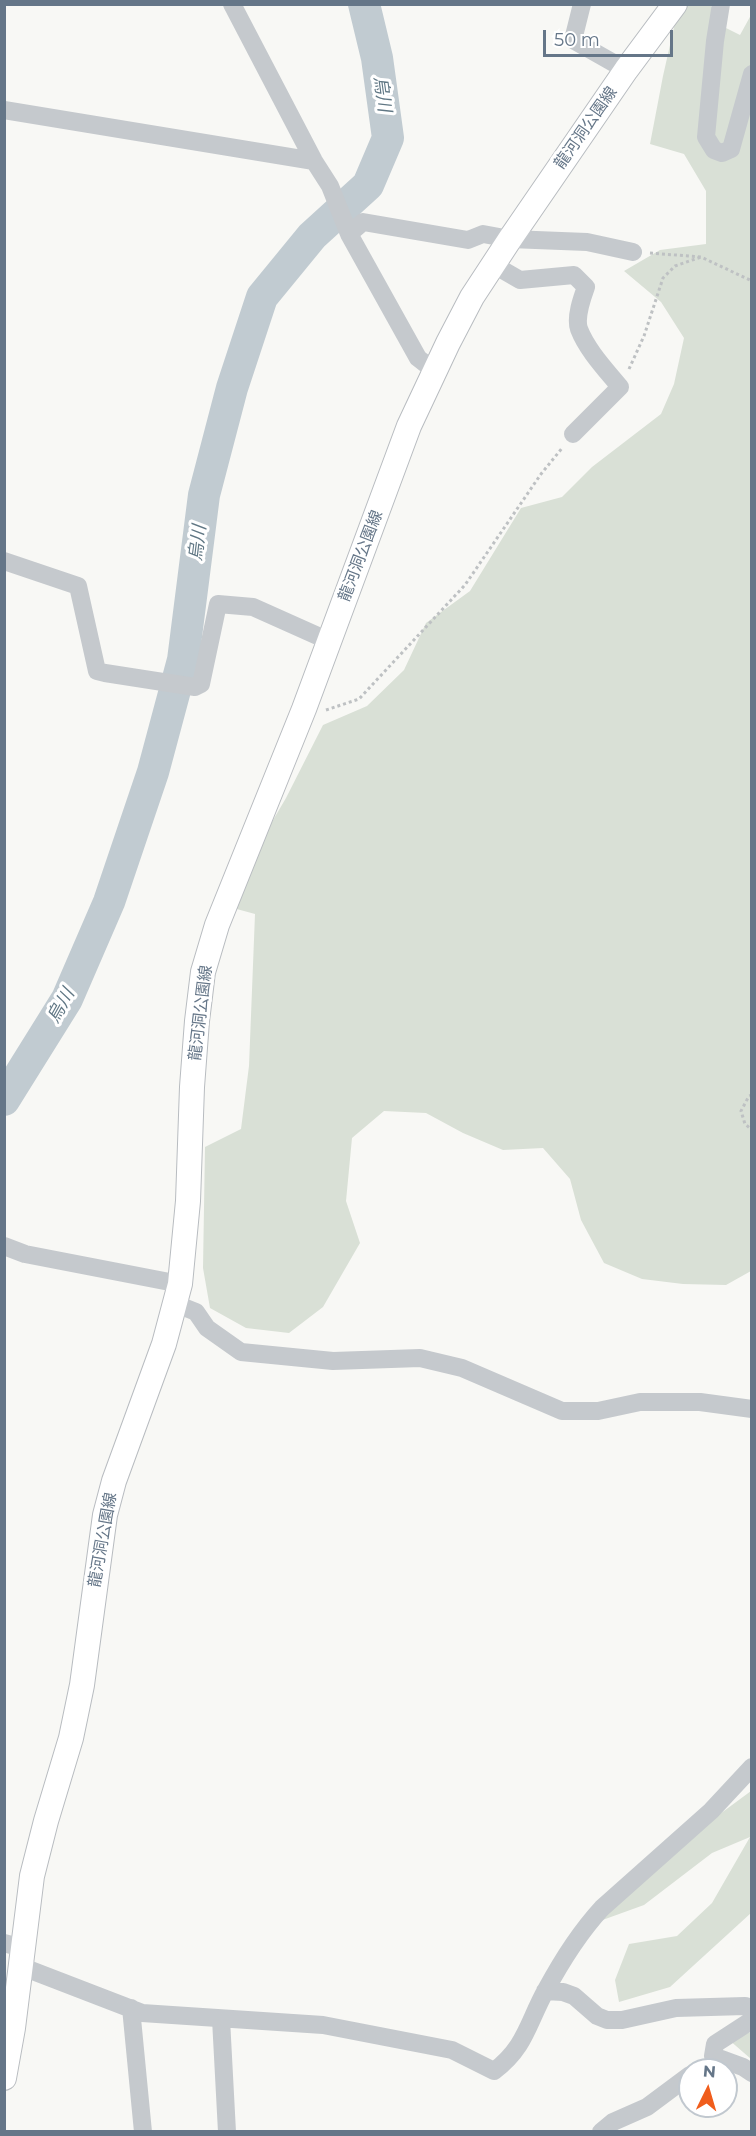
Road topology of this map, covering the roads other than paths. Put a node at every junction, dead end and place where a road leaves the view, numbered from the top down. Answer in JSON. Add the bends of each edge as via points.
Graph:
{"nodes":[{"id":1,"x":232,"y":4,"type":"edge"},
{"id":2,"x":582,"y":4,"type":"edge"},
{"id":3,"x":675,"y":4,"type":"edge"},
{"id":4,"x":721,"y":4,"type":"edge"},
{"id":5,"x":626,"y":70,"type":"junction"},
{"id":6,"x":752,"y":74,"type":"edge"},
{"id":7,"x":4,"y":110,"type":"edge"},
{"id":8,"x":314,"y":161,"type":"junction"},
{"id":9,"x":349,"y":234,"type":"junction"},
{"id":10,"x":510,"y":239,"type":"junction"},
{"id":11,"x":633,"y":252,"type":"road end"},
{"id":12,"x":494,"y":265,"type":"junction"},
{"id":13,"x":436,"y":372,"type":"junction"},
{"id":14,"x":573,"y":434,"type":"road end"},
{"id":15,"x":4,"y":561,"type":"edge"},
{"id":16,"x":329,"y":641,"type":"junction"},
{"id":17,"x":4,"y":1245,"type":"edge"},
{"id":18,"x":178,"y":1294,"type":"junction"},
{"id":19,"x":752,"y":1409,"type":"edge"},
{"id":20,"x":752,"y":1767,"type":"edge"},
{"id":21,"x":16,"y":1952,"type":"edge"},
{"id":22,"x":545,"y":1991,"type":"junction"},
{"id":23,"x":131,"y":2008,"type":"junction"},
{"id":24,"x":752,"y":2008,"type":"edge"},
{"id":25,"x":220,"y":2019,"type":"junction"},
{"id":26,"x":752,"y":2020,"type":"edge"},
{"id":27,"x":713,"y":2056,"type":"junction"},
{"id":28,"x":711,"y":2058,"type":"edge"},
{"id":29,"x":749,"y":2066,"type":"edge"},
{"id":30,"x":4,"y":2078,"type":"edge"},
{"id":31,"x":678,"y":2084,"type":"edge"},
{"id":32,"x":143,"y":2132,"type":"edge"},
{"id":33,"x":227,"y":2132,"type":"edge"},
{"id":34,"x":601,"y":2132,"type":"edge"}],
"edges":[{"from":1,"to":8,"type":"street"},
{"from":2,"to":5,"type":"street","via":[[573,40]]},
{"from":3,"to":5,"type":"main road","name":"龍河洞公園線"},
{"from":4,"to":6,"type":"street","via":[[706,137],[714,150],[722,153],[731,149]]},
{"from":5,"to":10,"type":"main road","name":"龍河洞公園線"},
{"from":7,"to":8,"type":"street"},
{"from":8,"to":9,"type":"street","via":[[330,186]]},
{"from":9,"to":10,"type":"street","via":[[363,222],[468,240],[483,234]]},
{"from":9,"to":13,"type":"street","via":[[418,358]]},
{"from":10,"to":11,"type":"street","via":[[587,242]]},
{"from":10,"to":12,"type":"main road","name":"龍河洞公園線"},
{"from":12,"to":13,"type":"main road","name":"龍河洞公園線","via":[[472,297]]},
{"from":12,"to":14,"type":"street","via":[[520,280],[574,275],[586,287],[578,327],[596,358],[620,387]]},
{"from":13,"to":16,"type":"main road","name":"龍河洞公園線","via":[[409,426]]},
{"from":15,"to":16,"type":"street","via":[[78,586],[97,671],[195,687],[201,684],[218,604],[253,607]]},
{"from":16,"to":18,"type":"main road","name":"龍河洞公園線","via":[[217,925],[203,972]]},
{"from":17,"to":18,"type":"street"},
{"from":18,"to":19,"type":"street","via":[[207,1328],[241,1352],[333,1362],[420,1358],[462,1368],[562,1411],[598,1411],[640,1402],[700,1402]]},
{"from":18,"to":21,"type":"main road","name":"龍河洞公園線","via":[[105,1515],[78,1706],[32,1876]]},
{"from":20,"to":22,"type":"street","via":[[711,1811],[589,1922]]},
{"from":21,"to":23,"type":"street"},
{"from":21,"to":30,"type":"main road","name":"龍河洞公園線"},
{"from":22,"to":24,"type":"street","via":[[574,1996],[606,2020],[676,2008]]},
{"from":22,"to":25,"type":"street","via":[[523,2040],[494,2071],[452,2050],[323,2025]]},
{"from":23,"to":25,"type":"street","via":[[142,2013]]},
{"from":23,"to":32,"type":"street"},
{"from":25,"to":33,"type":"street"},
{"from":26,"to":27,"type":"street","via":[[714,2044]]},
{"from":27,"to":28,"type":"street"},
{"from":27,"to":29,"type":"street"},
{"from":31,"to":34,"type":"street","via":[[647,2107],[613,2122]]}]}
